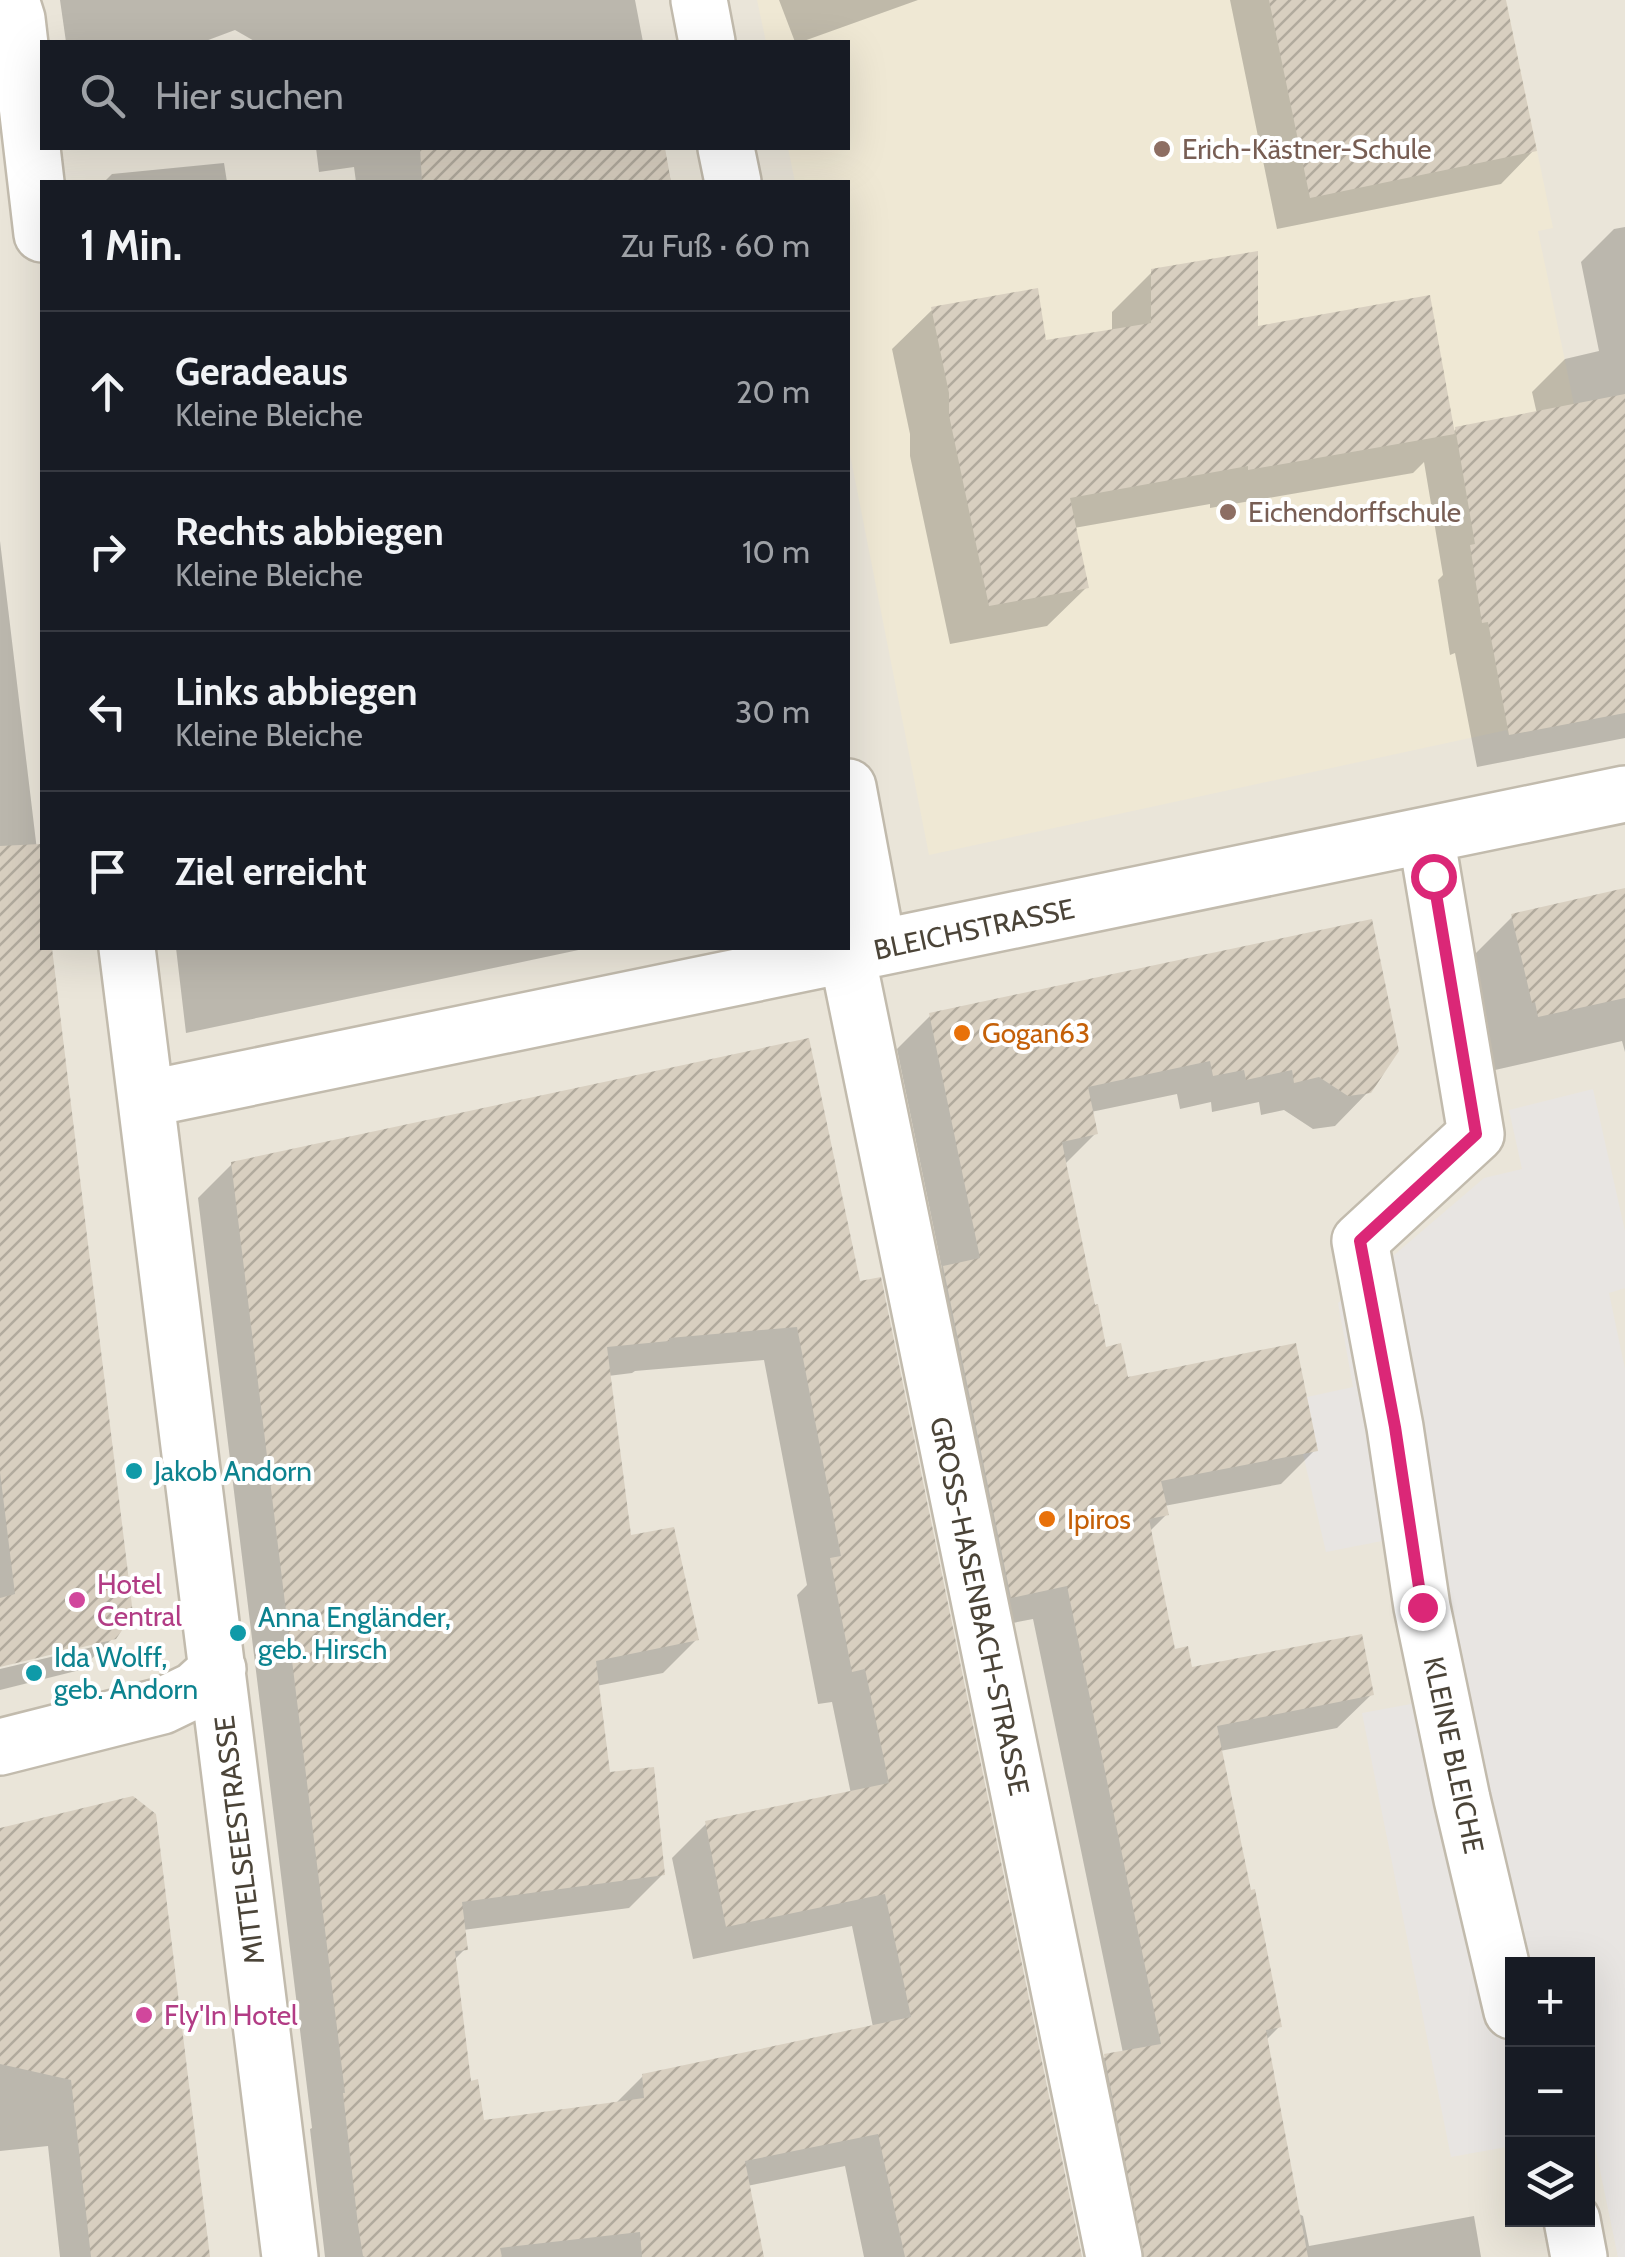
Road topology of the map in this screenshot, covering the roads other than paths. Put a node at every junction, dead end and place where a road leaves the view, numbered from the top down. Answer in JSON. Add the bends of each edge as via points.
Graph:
{"nodes":[{"id":1,"x":10,"y":0,"type":"edge"},
{"id":2,"x":698,"y":0,"type":"edge"},
{"id":3,"x":706,"y":40,"type":"edge"},
{"id":4,"x":726,"y":150,"type":"edge"},
{"id":5,"x":733,"y":180,"type":"edge"},
{"id":6,"x":40,"y":217,"type":"edge"},
{"id":7,"x":1625,"y":794,"type":"edge"},
{"id":8,"x":850,"y":809,"type":"edge"},
{"id":9,"x":1426,"y":834,"type":"junction"},
{"id":10,"x":127,"y":950,"type":"edge"},
{"id":11,"x":863,"y":952,"type":"junction"},
{"id":12,"x":146,"y":1099,"type":"junction"},
{"id":13,"x":218,"y":1669,"type":"junction"},
{"id":14,"x":0,"y":1747,"type":"edge"},
{"id":15,"x":1505,"y":1982,"type":"edge"},
{"id":16,"x":1573,"y":2227,"type":"edge"},
{"id":17,"x":290,"y":2257,"type":"edge"},
{"id":18,"x":1114,"y":2257,"type":"edge"},
{"id":19,"x":1579,"y":2257,"type":"edge"}],
"edges":[{"from":1,"to":6,"type":"street"},
{"from":2,"to":3,"type":"street"},
{"from":4,"to":5,"type":"street"},
{"from":7,"to":9,"type":"street","name":"BLEICHSTRASSE"},
{"from":8,"to":11,"type":"street","name":"GROSS-HASENBACH-STRASSE"},
{"from":9,"to":11,"type":"street","name":"BLEICHSTRASSE"},
{"from":9,"to":15,"type":"street","name":"KLEINE BLEICHE","via":[[1476,1134],[1360,1241],[1422,1607]]},
{"from":10,"to":12,"type":"street","name":"MITTELSEESTRASSE"},
{"from":11,"to":12,"type":"street","name":"BLEICHSTRASSE"},
{"from":11,"to":18,"type":"street","name":"GROSS-HASENBACH-STRASSE"},
{"from":12,"to":13,"type":"street","name":"MITTELSEESTRASSE"},
{"from":13,"to":14,"type":"street","via":[[162,1706]]},
{"from":13,"to":17,"type":"street","name":"MITTELSEESTRASSE"},
{"from":16,"to":19,"type":"street"}]}
